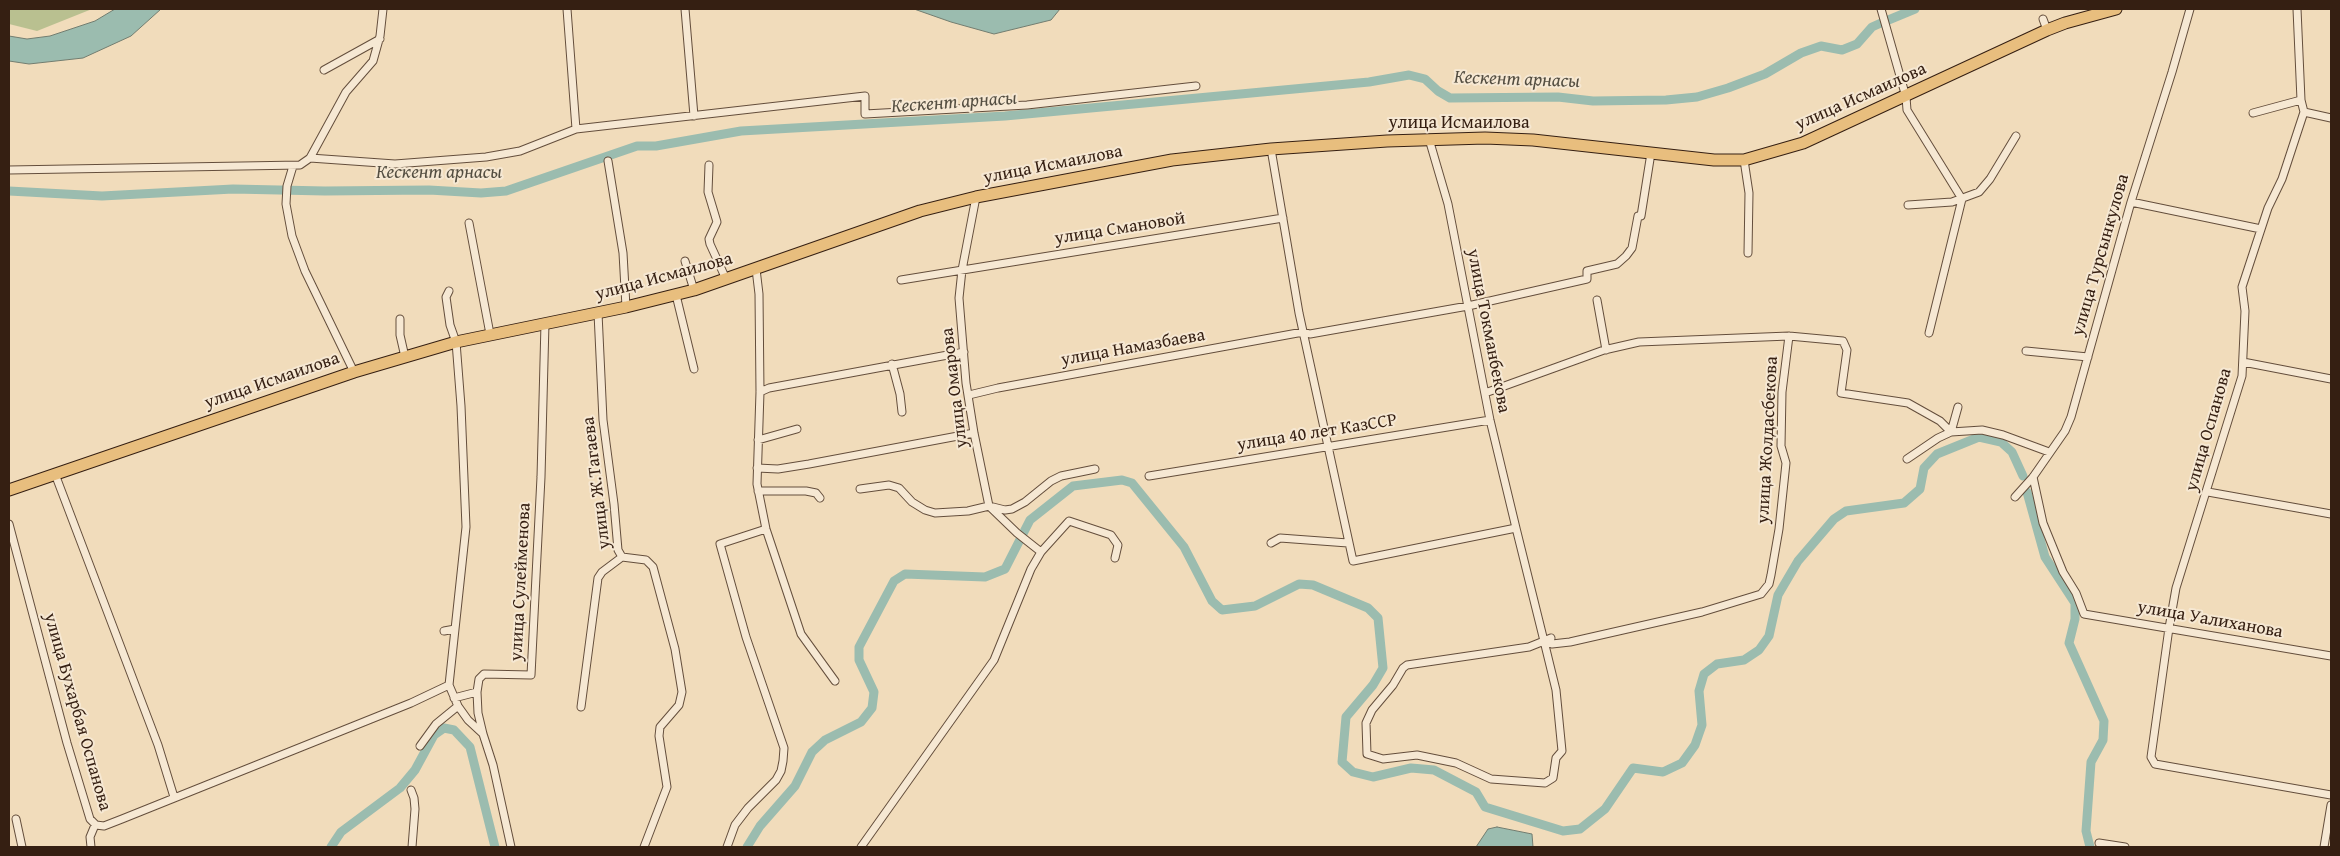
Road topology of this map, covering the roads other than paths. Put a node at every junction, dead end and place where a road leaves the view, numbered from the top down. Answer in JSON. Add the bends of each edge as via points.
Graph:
{"nodes":[{"id":1,"x":383,"y":9,"type":"edge"},
{"id":2,"x":567,"y":9,"type":"edge"},
{"id":3,"x":685,"y":9,"type":"edge"},
{"id":4,"x":1881,"y":9,"type":"edge"},
{"id":5,"x":2116,"y":9,"type":"edge"},
{"id":6,"x":2190,"y":9,"type":"edge"},
{"id":7,"x":2297,"y":9,"type":"edge"},
{"id":8,"x":2043,"y":19,"type":"dead end"},
{"id":9,"x":2047,"y":30,"type":"junction"},
{"id":10,"x":380,"y":39,"type":"junction"},
{"id":11,"x":324,"y":70,"type":"dead end"},
{"id":12,"x":1196,"y":86,"type":"dead end"},
{"id":13,"x":1906,"y":97,"type":"junction"},
{"id":14,"x":2301,"y":100,"type":"junction"},
{"id":15,"x":2304,"y":112,"type":"junction"},
{"id":16,"x":2253,"y":113,"type":"dead end"},
{"id":17,"x":694,"y":116,"type":"junction"},
{"id":18,"x":2331,"y":118,"type":"edge"},
{"id":19,"x":576,"y":130,"type":"junction"},
{"id":20,"x":2016,"y":136,"type":"dead end"},
{"id":21,"x":1429,"y":139,"type":"junction"},
{"id":22,"x":1271,"y":150,"type":"junction"},
{"id":23,"x":1651,"y":153,"type":"junction"},
{"id":24,"x":310,"y":158,"type":"junction"},
{"id":25,"x":1744,"y":160,"type":"junction"},
{"id":26,"x":608,"y":161,"type":"dead end"},
{"id":27,"x":709,"y":165,"type":"dead end"},
{"id":28,"x":292,"y":166,"type":"junction"},
{"id":29,"x":9,"y":170,"type":"edge"},
{"id":30,"x":976,"y":197,"type":"junction"},
{"id":31,"x":1962,"y":199,"type":"junction"},
{"id":32,"x":2131,"y":202,"type":"junction"},
{"id":33,"x":1908,"y":205,"type":"dead end"},
{"id":34,"x":1283,"y":218,"type":"junction"},
{"id":35,"x":469,"y":224,"type":"dead end"},
{"id":36,"x":2261,"y":229,"type":"junction"},
{"id":37,"x":1748,"y":253,"type":"dead end"},
{"id":38,"x":685,"y":261,"type":"dead end"},
{"id":39,"x":756,"y":269,"type":"junction"},
{"id":40,"x":962,"y":270,"type":"junction"},
{"id":41,"x":726,"y":279,"type":"junction"},
{"id":42,"x":901,"y":280,"type":"dead end"},
{"id":43,"x":694,"y":290,"type":"junction"},
{"id":44,"x":449,"y":291,"type":"dead end"},
{"id":45,"x":676,"y":295,"type":"junction"},
{"id":46,"x":1597,"y":300,"type":"dead end"},
{"id":47,"x":1468,"y":306,"type":"junction"},
{"id":48,"x":626,"y":307,"type":"junction"},
{"id":49,"x":598,"y":313,"type":"junction"},
{"id":50,"x":400,"y":319,"type":"dead end"},
{"id":51,"x":545,"y":323,"type":"junction"},
{"id":52,"x":1304,"y":332,"type":"junction"},
{"id":53,"x":1929,"y":333,"type":"dead end"},
{"id":54,"x":490,"y":334,"type":"junction"},
{"id":55,"x":1789,"y":336,"type":"junction"},
{"id":56,"x":456,"y":342,"type":"junction"},
{"id":57,"x":1606,"y":350,"type":"junction"},
{"id":58,"x":2026,"y":351,"type":"dead end"},
{"id":59,"x":964,"y":352,"type":"junction"},
{"id":60,"x":405,"y":357,"type":"junction"},
{"id":61,"x":2088,"y":357,"type":"junction"},
{"id":62,"x":2243,"y":362,"type":"junction"},
{"id":63,"x":892,"y":364,"type":"junction"},
{"id":64,"x":694,"y":369,"type":"dead end"},
{"id":65,"x":354,"y":372,"type":"junction"},
{"id":66,"x":2331,"y":379,"type":"edge"},
{"id":67,"x":760,"y":392,"type":"junction"},
{"id":68,"x":1485,"y":393,"type":"junction"},
{"id":69,"x":969,"y":395,"type":"junction"},
{"id":70,"x":1958,"y":407,"type":"dead end"},
{"id":71,"x":902,"y":412,"type":"dead end"},
{"id":72,"x":1490,"y":420,"type":"junction"},
{"id":73,"x":798,"y":430,"type":"dead end"},
{"id":74,"x":1951,"y":432,"type":"junction"},
{"id":75,"x":974,"y":433,"type":"junction"},
{"id":76,"x":758,"y":440,"type":"junction"},
{"id":77,"x":1328,"y":445,"type":"junction"},
{"id":78,"x":2049,"y":452,"type":"junction"},
{"id":79,"x":1907,"y":459,"type":"dead end"},
{"id":80,"x":757,"y":468,"type":"junction"},
{"id":81,"x":1095,"y":469,"type":"dead end"},
{"id":82,"x":55,"y":474,"type":"junction"},
{"id":83,"x":1149,"y":476,"type":"dead end"},
{"id":84,"x":2033,"y":477,"type":"junction"},
{"id":85,"x":9,"y":487,"type":"edge"},
{"id":86,"x":860,"y":489,"type":"dead end"},
{"id":87,"x":758,"y":491,"type":"junction"},
{"id":88,"x":2208,"y":492,"type":"junction"},
{"id":89,"x":2015,"y":497,"type":"dead end"},
{"id":90,"x":820,"y":498,"type":"dead end"},
{"id":91,"x":989,"y":506,"type":"junction"},
{"id":92,"x":2331,"y":514,"type":"edge"},
{"id":93,"x":9,"y":524,"type":"edge"},
{"id":94,"x":1516,"y":528,"type":"junction"},
{"id":95,"x":766,"y":529,"type":"junction"},
{"id":96,"x":1348,"y":542,"type":"junction"},
{"id":97,"x":1271,"y":543,"type":"dead end"},
{"id":98,"x":1041,"y":552,"type":"junction"},
{"id":99,"x":622,"y":558,"type":"junction"},
{"id":100,"x":1115,"y":558,"type":"dead end"},
{"id":101,"x":1771,"y":575,"type":"joint"},
{"id":102,"x":2169,"y":628,"type":"junction"},
{"id":103,"x":455,"y":629,"type":"junction"},
{"id":104,"x":444,"y":631,"type":"dead end"},
{"id":105,"x":1547,"y":639,"type":"junction"},
{"id":106,"x":2331,"y":656,"type":"edge"},
{"id":107,"x":835,"y":681,"type":"dead end"},
{"id":108,"x":448,"y":685,"type":"junction"},
{"id":109,"x":478,"y":692,"type":"junction"},
{"id":110,"x":454,"y":698,"type":"junction"},
{"id":111,"x":458,"y":706,"type":"junction"},
{"id":112,"x":581,"y":707,"type":"dead end"},
{"id":113,"x":483,"y":734,"type":"junction"},
{"id":114,"x":420,"y":746,"type":"dead end"},
{"id":115,"x":411,"y":790,"type":"dead end"},
{"id":116,"x":2331,"y":795,"type":"edge"},
{"id":117,"x":174,"y":797,"type":"junction"},
{"id":118,"x":2331,"y":805,"type":"edge"},
{"id":119,"x":16,"y":820,"type":"dead end"},
{"id":120,"x":95,"y":825,"type":"junction"},
{"id":121,"x":2099,"y":843,"type":"dead end"},
{"id":122,"x":22,"y":847,"type":"edge"},
{"id":123,"x":91,"y":847,"type":"edge"},
{"id":124,"x":412,"y":847,"type":"edge"},
{"id":125,"x":511,"y":847,"type":"edge"},
{"id":126,"x":644,"y":847,"type":"edge"},
{"id":127,"x":728,"y":847,"type":"edge"},
{"id":128,"x":861,"y":847,"type":"edge"},
{"id":129,"x":2125,"y":847,"type":"edge"},
{"id":130,"x":2324,"y":847,"type":"edge"}],
"edges":[{"from":1,"to":10,"type":"street"},
{"from":2,"to":19,"type":"street"},
{"from":3,"to":17,"type":"street"},
{"from":4,"to":13,"type":"street"},
{"from":5,"to":9,"type":"main road","name":"улица Исмаилова"},
{"from":6,"to":32,"type":"street","name":"улица Турсынкулова"},
{"from":7,"to":14,"type":"street"},
{"from":8,"to":9,"type":"street"},
{"from":9,"to":13,"type":"main road","name":"улица Исмаилова"},
{"from":10,"to":11,"type":"street"},
{"from":10,"to":24,"type":"street","via":[[373,61],[346,92]]},
{"from":12,"to":17,"type":"street","via":[[1027,105],[866,114],[864,96]]},
{"from":13,"to":25,"type":"main road","name":"улица Исмаилова","via":[[1803,144]]},
{"from":13,"to":31,"type":"street","via":[[1907,110]]},
{"from":14,"to":15,"type":"street"},
{"from":14,"to":16,"type":"street"},
{"from":15,"to":18,"type":"street"},
{"from":15,"to":36,"type":"street","name":"улица Оспанова"},
{"from":17,"to":19,"type":"street"},
{"from":19,"to":24,"type":"street","via":[[520,151],[486,157],[394,164]]},
{"from":20,"to":31,"type":"street","via":[[1986,186]]},
{"from":21,"to":22,"type":"main road","name":"улица Исмаилова"},
{"from":21,"to":23,"type":"main road","name":"улица Исмаилова","via":[[1533,140]]},
{"from":21,"to":47,"type":"street","name":"улица Токманбекова","via":[[1448,204]]},
{"from":22,"to":30,"type":"main road","name":"улица Исмаилова","via":[[1172,160]]},
{"from":22,"to":34,"type":"street"},
{"from":23,"to":25,"type":"main road","name":"улица Исмаилова"},
{"from":23,"to":47,"type":"street","name":"улица Намазбаева","via":[[1632,248],[1617,264],[1587,272],[1588,279]]},
{"from":24,"to":28,"type":"street"},
{"from":25,"to":37,"type":"street","via":[[1749,193]]},
{"from":26,"to":48,"type":"street","via":[[623,253]]},
{"from":27,"to":41,"type":"street","via":[[708,192],[717,222],[709,239]]},
{"from":28,"to":29,"type":"street"},
{"from":28,"to":65,"type":"street","via":[[286,204],[292,236],[305,271]]},
{"from":30,"to":39,"type":"main road","name":"улица Исмаилова","via":[[911,214]]},
{"from":30,"to":40,"type":"street","name":"улица Омарова"},
{"from":31,"to":33,"type":"street"},
{"from":31,"to":53,"type":"street"},
{"from":32,"to":36,"type":"street"},
{"from":32,"to":61,"type":"street","name":"улица Турсынкулова"},
{"from":34,"to":40,"type":"street","name":"улица Смановой"},
{"from":34,"to":52,"type":"street"},
{"from":35,"to":54,"type":"street"},
{"from":36,"to":62,"type":"street","name":"улица Оспанова","via":[[2242,287],[2245,311]]},
{"from":38,"to":43,"type":"street"},
{"from":39,"to":41,"type":"main road","name":"улица Исмаилова"},
{"from":39,"to":67,"type":"street"},
{"from":40,"to":42,"type":"street","name":"улица Смановой"},
{"from":40,"to":59,"type":"street","name":"улица Омарова","via":[[960,298]]},
{"from":41,"to":43,"type":"main road","name":"улица Исмаилова"},
{"from":43,"to":45,"type":"main road","name":"улица Исмаилова"},
{"from":44,"to":56,"type":"street","via":[[446,297]]},
{"from":45,"to":48,"type":"main road","name":"улица Исмаилова"},
{"from":45,"to":64,"type":"street"},
{"from":46,"to":57,"type":"street"},
{"from":47,"to":52,"type":"street","name":"улица Намазбаева","via":[[1310,334]]},
{"from":47,"to":68,"type":"street","name":"улица Токманбекова"},
{"from":48,"to":49,"type":"main road","name":"улица Исмаилова"},
{"from":49,"to":51,"type":"main road","name":"улица Исмаилова"},
{"from":49,"to":99,"type":"street","name":"улица Ж.Тагаева","via":[[603,420],[618,550]]},
{"from":50,"to":60,"type":"street"},
{"from":51,"to":54,"type":"main road","name":"улица Исмаилова"},
{"from":51,"to":109,"type":"street","name":"улица Сулейменова","via":[[531,675],[484,674],[479,679]]},
{"from":52,"to":69,"type":"street","name":"улица Намазбаева"},
{"from":52,"to":77,"type":"street"},
{"from":54,"to":56,"type":"main road","name":"улица Исмаилова"},
{"from":55,"to":57,"type":"street","name":"улица Жолдасбекова","via":[[1639,342]]},
{"from":55,"to":74,"type":"street","name":"улица Жолдасбекова","via":[[1843,341],[1846,350],[1841,393],[1908,403],[1940,421]]},
{"from":55,"to":101,"type":"street","name":"улица Жолдасбекова","via":[[1781,423],[1786,463]]},
{"from":56,"to":60,"type":"main road","name":"улица Исмаилова"},
{"from":56,"to":103,"type":"street","via":[[462,406],[466,527]]},
{"from":57,"to":68,"type":"street","name":"улица Жолдасбекова"},
{"from":58,"to":61,"type":"street"},
{"from":59,"to":63,"type":"street"},
{"from":59,"to":69,"type":"street","name":"улица Омарова"},
{"from":60,"to":65,"type":"main road","name":"улица Исмаилова"},
{"from":61,"to":78,"type":"street","name":"улица Турсынкулова","via":[[2071,417]]},
{"from":62,"to":66,"type":"street"},
{"from":62,"to":88,"type":"street","name":"улица Оспанова","via":[[2238,396]]},
{"from":63,"to":67,"type":"street"},
{"from":63,"to":71,"type":"street"},
{"from":65,"to":82,"type":"main road","name":"улица Исмаилова"},
{"from":67,"to":76,"type":"street"},
{"from":68,"to":72,"type":"street","name":"улица Токманбекова"},
{"from":69,"to":75,"type":"street","name":"улица Омарова"},
{"from":70,"to":74,"type":"street"},
{"from":72,"to":77,"type":"street","name":"улица 40 лет КазССР"},
{"from":72,"to":94,"type":"street","name":"улица Токманбекова"},
{"from":73,"to":76,"type":"street"},
{"from":74,"to":78,"type":"street","via":[[1992,431]]},
{"from":74,"to":79,"type":"street"},
{"from":75,"to":80,"type":"street","via":[[808,464]]},
{"from":75,"to":91,"type":"street","name":"улица Омарова"},
{"from":76,"to":80,"type":"street"},
{"from":77,"to":83,"type":"street","name":"улица 40 лет КазССР"},
{"from":77,"to":96,"type":"street"},
{"from":78,"to":84,"type":"street","name":"улица Турсынкулова"},
{"from":80,"to":87,"type":"street"},
{"from":81,"to":91,"type":"street","via":[[1061,476],[1012,509]]},
{"from":82,"to":85,"type":"main road","name":"улица Исмаилова"},
{"from":82,"to":117,"type":"street","via":[[158,745]]},
{"from":84,"to":89,"type":"street","name":"улица Турсынкулова"},
{"from":84,"to":102,"type":"street","name":"улица Уалиханова","via":[[2042,523],[2084,614]]},
{"from":86,"to":91,"type":"street","via":[[889,485],[899,488],[912,502],[935,513]]},
{"from":87,"to":90,"type":"street","via":[[806,491],[816,493]]},
{"from":87,"to":95,"type":"street"},
{"from":88,"to":92,"type":"street"},
{"from":88,"to":102,"type":"street","name":"улица Оспанова","via":[[2184,561]]},
{"from":91,"to":98,"type":"street"},
{"from":93,"to":120,"type":"street","name":"улица Бухарбая Оспанова","via":[[64,733],[90,819]]},
{"from":94,"to":96,"type":"street","via":[[1353,561]]},
{"from":94,"to":105,"type":"street","name":"улица Токманбекова"},
{"from":95,"to":107,"type":"street","via":[[801,634]]},
{"from":95,"to":127,"type":"street","via":[[720,544],[746,637],[784,748],[783,761],[776,780],[735,826]]},
{"from":96,"to":97,"type":"street","via":[[1280,538]]},
{"from":98,"to":100,"type":"street","via":[[1069,521],[1111,535],[1118,545]]},
{"from":98,"to":128,"type":"street","via":[[994,660]]},
{"from":99,"to":112,"type":"street","via":[[598,578]]},
{"from":99,"to":126,"type":"street","name":"улица Ж.Тагаева","via":[[646,560],[654,567],[675,648],[682,692],[679,705],[660,727],[667,787]]},
{"from":101,"to":105,"type":"street","name":"улица Токманбекова","via":[[1761,594],[1746,599],[1570,642],[1552,644]]},
{"from":102,"to":106,"type":"street","name":"улица Уалиханова"},
{"from":102,"to":116,"type":"street","name":"улица Оспанова","via":[[2152,760],[2156,764]]},
{"from":103,"to":104,"type":"street"},
{"from":103,"to":108,"type":"street"},
{"from":105,"to":105,"type":"street","name":"улица Токманбекова","via":[[1562,751],[1556,758],[1550,782],[1491,779],[1472,769],[1417,755],[1383,760],[1367,754],[1366,722],[1407,665],[1529,647]]},
{"from":108,"to":110,"type":"street"},
{"from":108,"to":117,"type":"street","name":"улица Бухарбая Оспанова","via":[[411,703]]},
{"from":109,"to":110,"type":"street"},
{"from":109,"to":113,"type":"street"},
{"from":110,"to":111,"type":"street"},
{"from":111,"to":113,"type":"street"},
{"from":111,"to":114,"type":"street","via":[[436,724]]},
{"from":113,"to":125,"type":"street"},
{"from":115,"to":124,"type":"street","via":[[415,809]]},
{"from":117,"to":120,"type":"street","name":"улица Бухарбая Оспанова","via":[[104,826]]},
{"from":118,"to":130,"type":"street"},
{"from":119,"to":122,"type":"street"},
{"from":120,"to":123,"type":"street","via":[[90,837]]},
{"from":121,"to":129,"type":"street"}]}
